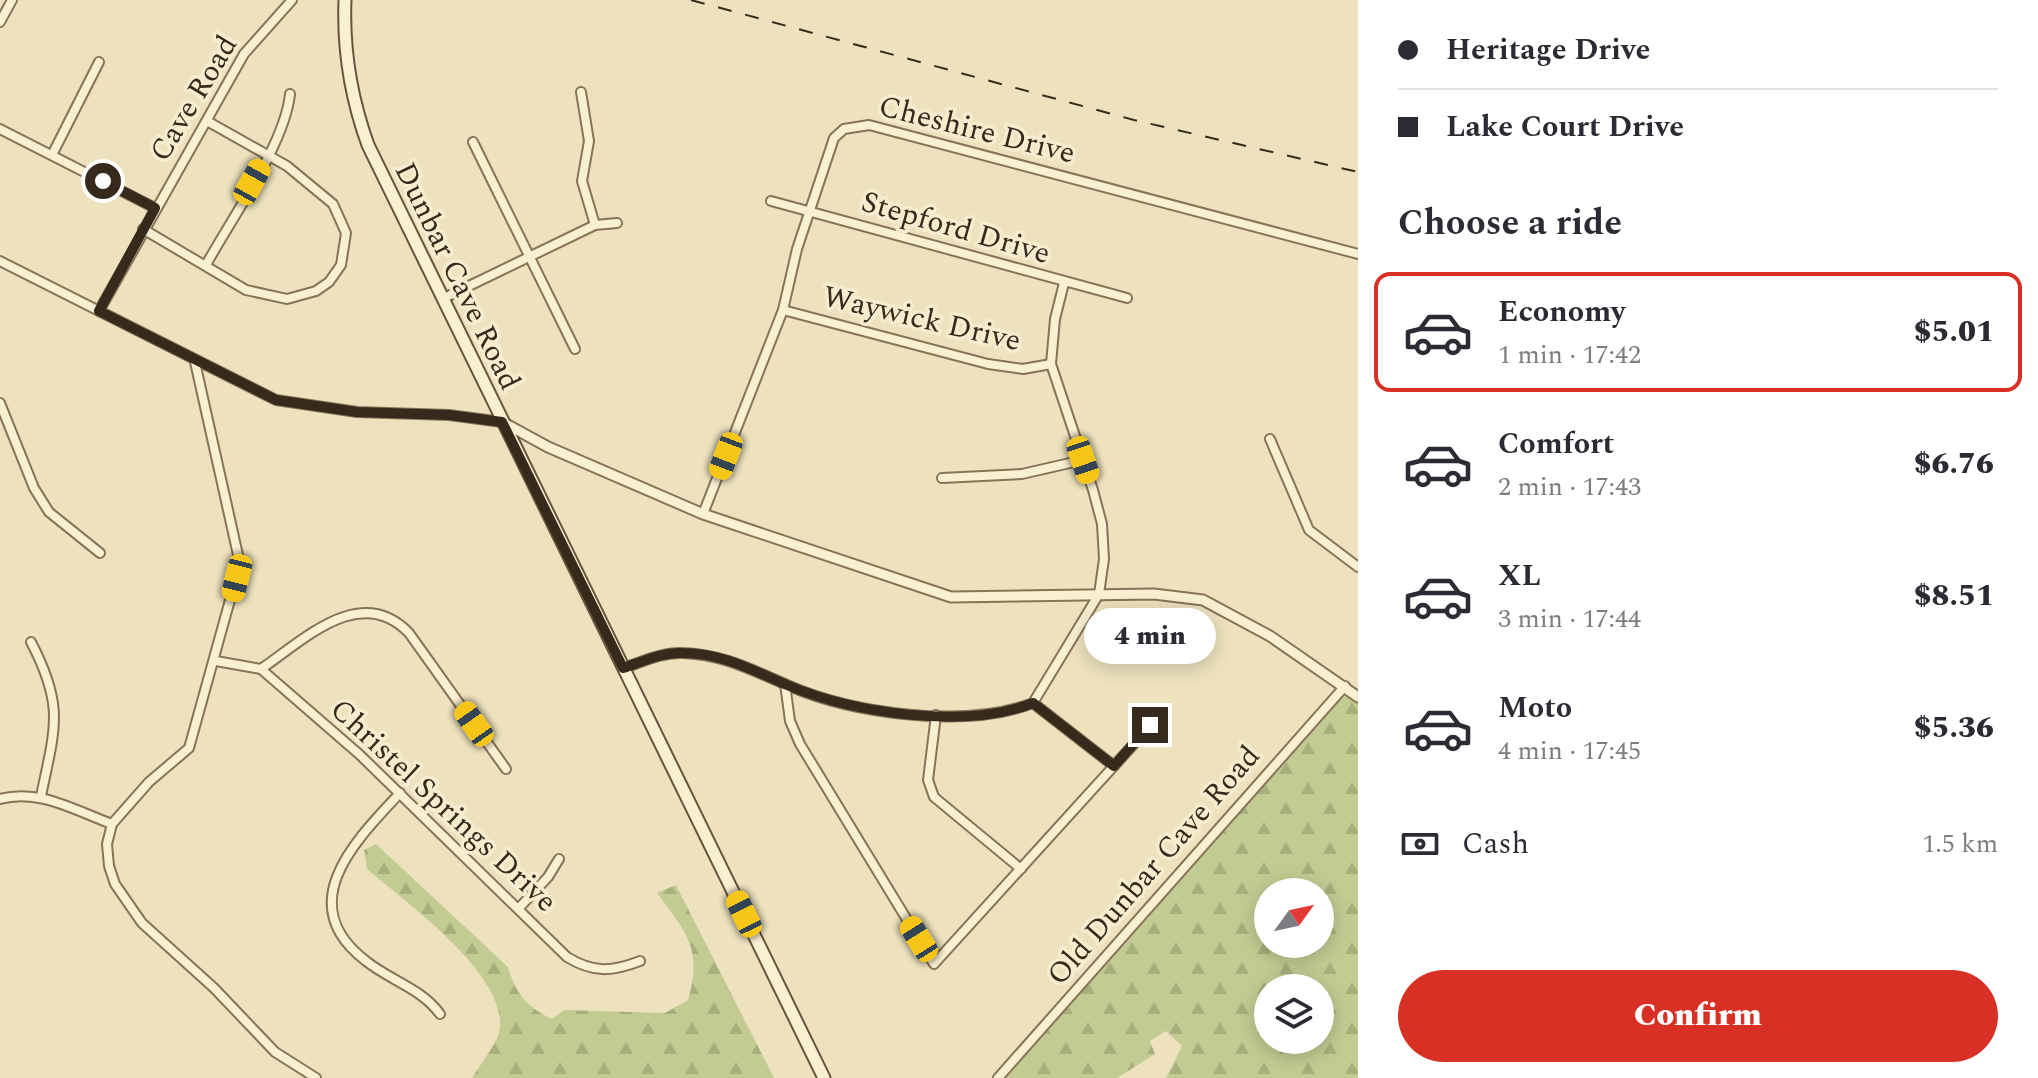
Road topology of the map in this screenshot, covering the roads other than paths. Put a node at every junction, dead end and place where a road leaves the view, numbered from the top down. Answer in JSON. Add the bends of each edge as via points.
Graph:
{"nodes":[{"id":1,"x":12,"y":0,"type":"edge"},
{"id":2,"x":292,"y":0,"type":"edge"},
{"id":3,"x":345,"y":0,"type":"edge"},
{"id":4,"x":0,"y":22,"type":"edge"},
{"id":5,"x":99,"y":62,"type":"dead end"},
{"id":6,"x":581,"y":92,"type":"dead end"},
{"id":7,"x":290,"y":94,"type":"dead end"},
{"id":8,"x":207,"y":121,"type":"junction"},
{"id":9,"x":0,"y":129,"type":"edge"},
{"id":10,"x":473,"y":142,"type":"dead end"},
{"id":11,"x":52,"y":155,"type":"junction"},
{"id":12,"x":268,"y":155,"type":"junction"},
{"id":13,"x":771,"y":201,"type":"dead end"},
{"id":14,"x":155,"y":208,"type":"junction"},
{"id":15,"x":810,"y":210,"type":"junction"},
{"id":16,"x":617,"y":223,"type":"dead end"},
{"id":17,"x":595,"y":225,"type":"junction"},
{"id":18,"x":143,"y":229,"type":"junction"},
{"id":19,"x":1358,"y":254,"type":"edge"},
{"id":20,"x":529,"y":256,"type":"junction"},
{"id":21,"x":0,"y":261,"type":"edge"},
{"id":22,"x":206,"y":265,"type":"junction"},
{"id":23,"x":1064,"y":283,"type":"junction"},
{"id":24,"x":1127,"y":298,"type":"dead end"},
{"id":25,"x":442,"y":299,"type":"junction"},
{"id":26,"x":783,"y":310,"type":"junction"},
{"id":27,"x":99,"y":311,"type":"junction"},
{"id":28,"x":575,"y":349,"type":"dead end"},
{"id":29,"x":195,"y":362,"type":"junction"},
{"id":30,"x":1051,"y":364,"type":"junction"},
{"id":31,"x":0,"y":403,"type":"edge"},
{"id":32,"x":502,"y":422,"type":"junction"},
{"id":33,"x":1270,"y":439,"type":"dead end"},
{"id":34,"x":1083,"y":460,"type":"junction"},
{"id":35,"x":942,"y":478,"type":"dead end"},
{"id":36,"x":703,"y":514,"type":"junction"},
{"id":37,"x":100,"y":553,"type":"dead end"},
{"id":38,"x":1358,"y":567,"type":"edge"},
{"id":39,"x":1099,"y":594,"type":"junction"},
{"id":40,"x":31,"y":642,"type":"dead end"},
{"id":41,"x":216,"y":661,"type":"junction"},
{"id":42,"x":623,"y":668,"type":"junction"},
{"id":43,"x":261,"y":669,"type":"junction"},
{"id":44,"x":785,"y":684,"type":"junction"},
{"id":45,"x":1345,"y":686,"type":"junction"},
{"id":46,"x":1358,"y":697,"type":"edge"},
{"id":47,"x":1033,"y":703,"type":"junction"},
{"id":48,"x":1162,"y":713,"type":"dead end"},
{"id":49,"x":936,"y":715,"type":"junction"},
{"id":50,"x":1114,"y":766,"type":"junction"},
{"id":51,"x":506,"y":769,"type":"dead end"},
{"id":52,"x":400,"y":793,"type":"junction"},
{"id":53,"x":41,"y":796,"type":"junction"},
{"id":54,"x":0,"y":799,"type":"edge"},
{"id":55,"x":112,"y":824,"type":"junction"},
{"id":56,"x":559,"y":859,"type":"dead end"},
{"id":57,"x":1021,"y":869,"type":"junction"},
{"id":58,"x":519,"y":908,"type":"junction"},
{"id":59,"x":640,"y":961,"type":"dead end"},
{"id":60,"x":440,"y":1014,"type":"dead end"},
{"id":61,"x":316,"y":1078,"type":"edge"},
{"id":62,"x":824,"y":1078,"type":"edge"},
{"id":63,"x":998,"y":1078,"type":"edge"}],
"edges":[{"from":1,"to":4,"type":"street"},
{"from":2,"to":8,"type":"street","name":"Cave Road","via":[[244,54]]},
{"from":3,"to":25,"type":"main road","name":"Dunbar Cave Road","via":[[347,63],[365,136]]},
{"from":5,"to":11,"type":"street"},
{"from":6,"to":17,"type":"street","via":[[589,141],[582,181]]},
{"from":7,"to":12,"type":"street","via":[[288,113]]},
{"from":8,"to":12,"type":"street"},
{"from":8,"to":14,"type":"street","name":"Cave Road"},
{"from":9,"to":11,"type":"street"},
{"from":10,"to":20,"type":"street"},
{"from":11,"to":14,"type":"street"},
{"from":12,"to":22,"type":"street"},
{"from":12,"to":22,"type":"street","via":[[333,204],[346,233],[341,265],[316,291],[287,299],[246,290]]},
{"from":13,"to":15,"type":"street","name":"Stepford Drive"},
{"from":14,"to":18,"type":"street","name":"Cave Road"},
{"from":15,"to":19,"type":"street","name":"Cheshire Drive","via":[[834,138],[859,124]]},
{"from":15,"to":23,"type":"street","name":"Stepford Drive"},
{"from":15,"to":26,"type":"street","name":"Cheshire Drive"},
{"from":16,"to":17,"type":"street"},
{"from":17,"to":20,"type":"street"},
{"from":18,"to":22,"type":"street"},
{"from":18,"to":27,"type":"street","name":"Cave Road"},
{"from":20,"to":25,"type":"street"},
{"from":20,"to":28,"type":"street"},
{"from":21,"to":27,"type":"street"},
{"from":23,"to":24,"type":"street","name":"Stepford Drive"},
{"from":23,"to":30,"type":"street"},
{"from":25,"to":32,"type":"main road","name":"Dunbar Cave Road"},
{"from":26,"to":30,"type":"street","name":"Waywick Drive","via":[[988,364],[1023,369]]},
{"from":26,"to":36,"type":"street","name":"Cheshire Drive"},
{"from":27,"to":29,"type":"street"},
{"from":29,"to":32,"type":"street","via":[[276,400],[357,412]]},
{"from":29,"to":41,"type":"street","via":[[240,564]]},
{"from":30,"to":34,"type":"street"},
{"from":31,"to":37,"type":"street","via":[[49,512]]},
{"from":32,"to":36,"type":"street"},
{"from":32,"to":42,"type":"main road","name":"Dunbar Cave Road"},
{"from":33,"to":38,"type":"street","via":[[1309,530]]},
{"from":34,"to":35,"type":"street","via":[[1022,474]]},
{"from":34,"to":39,"type":"street","via":[[1102,524]]},
{"from":36,"to":39,"type":"street","via":[[951,597]]},
{"from":39,"to":45,"type":"street","via":[[1181,594],[1203,600]]},
{"from":39,"to":47,"type":"street"},
{"from":40,"to":53,"type":"street","via":[[48,674],[57,715]]},
{"from":41,"to":43,"type":"street"},
{"from":41,"to":55,"type":"street","via":[[189,748]]},
{"from":42,"to":44,"type":"street","via":[[663,655],[698,654],[768,673]]},
{"from":42,"to":62,"type":"main road","name":"Dunbar Cave Road"},
{"from":43,"to":51,"type":"street","via":[[340,616],[367,611],[389,617],[409,633]]},
{"from":43,"to":52,"type":"street","name":"Christel Springs Drive"},
{"from":44,"to":49,"type":"street","via":[[851,706]]},
{"from":44,"to":57,"type":"street","via":[[790,721],[800,744],[934,964]]},
{"from":45,"to":46,"type":"street"},
{"from":45,"to":63,"type":"street","name":"Old Dunbar Cave Road"},
{"from":47,"to":49,"type":"street","via":[[994,714]]},
{"from":47,"to":50,"type":"street"},
{"from":48,"to":50,"type":"street"},
{"from":49,"to":57,"type":"street","via":[[928,780],[934,797]]},
{"from":50,"to":57,"type":"street"},
{"from":52,"to":58,"type":"street","name":"Christel Springs Drive"},
{"from":52,"to":60,"type":"street","via":[[346,853],[334,880],[334,912],[351,948],[428,998]]},
{"from":53,"to":54,"type":"street"},
{"from":53,"to":55,"type":"street"},
{"from":55,"to":61,"type":"street","via":[[109,866],[142,923],[275,1052]]},
{"from":56,"to":58,"type":"street"},
{"from":58,"to":59,"type":"street","name":"Christel Springs Drive","via":[[567,957],[592,970],[621,969]]}]}
